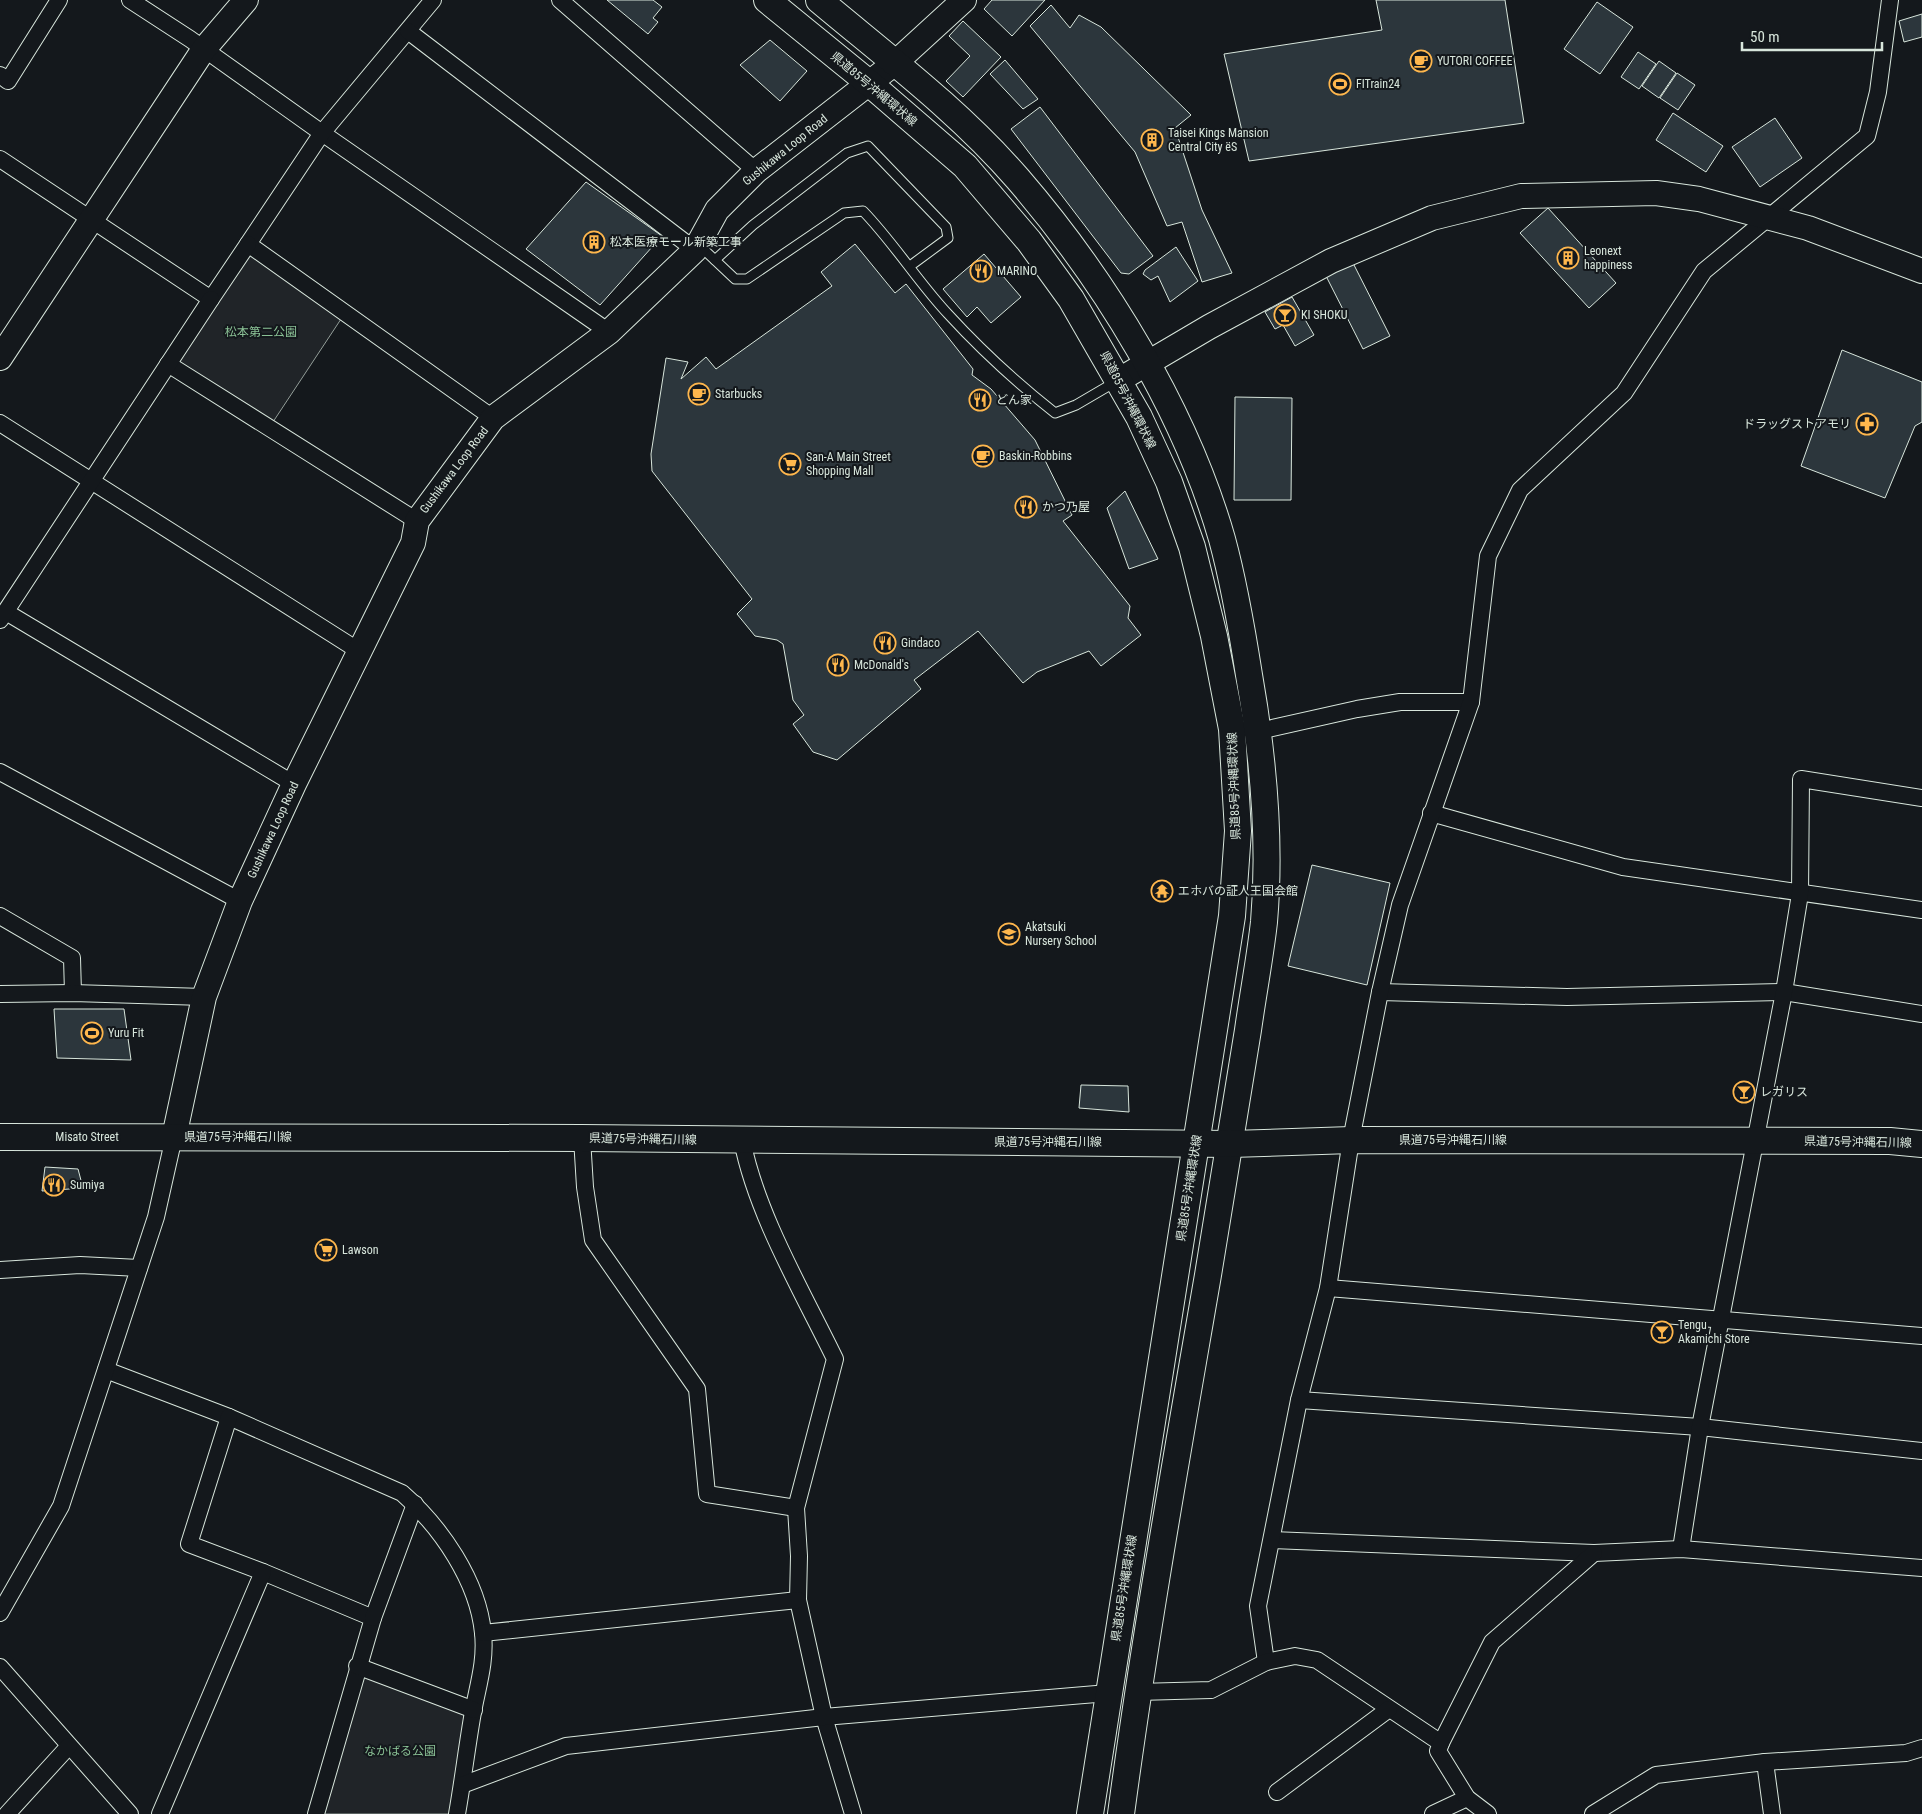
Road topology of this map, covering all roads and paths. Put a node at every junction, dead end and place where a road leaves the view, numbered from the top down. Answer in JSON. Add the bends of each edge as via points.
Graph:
{"nodes":[{"id":1,"x":58,"y":0,"type":"edge"},
{"id":2,"x":130,"y":0,"type":"edge"},
{"id":3,"x":246,"y":0,"type":"edge"},
{"id":4,"x":433,"y":0,"type":"edge"},
{"id":5,"x":560,"y":0,"type":"edge"},
{"id":6,"x":767,"y":0,"type":"edge"},
{"id":7,"x":819,"y":0,"type":"edge"},
{"id":8,"x":964,"y":0,"type":"edge"},
{"id":9,"x":1890,"y":0,"type":"edge"},
{"id":10,"x":408,"y":31,"type":"junction"},
{"id":11,"x":204,"y":49,"type":"junction"},
{"id":12,"x":895,"y":63,"type":"junction"},
{"id":13,"x":869,"y":83,"type":"junction"},
{"id":14,"x":3,"y":84,"type":"edge"},
{"id":15,"x":322,"y":133,"type":"junction"},
{"id":16,"x":0,"y":159,"type":"edge"},
{"id":17,"x":756,"y":171,"type":"junction"},
{"id":18,"x":1770,"y":216,"type":"junction"},
{"id":19,"x":91,"y":218,"type":"junction"},
{"id":20,"x":248,"y":244,"type":"junction"},
{"id":21,"x":703,"y":252,"type":"junction"},
{"id":22,"x":910,"y":266,"type":"junction"},
{"id":23,"x":1922,"y":271,"type":"edge"},
{"id":24,"x":211,"y":299,"type":"junction"},
{"id":25,"x":609,"y":332,"type":"junction"},
{"id":26,"x":0,"y":358,"type":"edge"},
{"id":27,"x":168,"y":364,"type":"junction"},
{"id":28,"x":1147,"y":364,"type":"junction"},
{"id":29,"x":1119,"y":380,"type":"junction"},
{"id":30,"x":493,"y":418,"type":"junction"},
{"id":31,"x":0,"y":423,"type":"edge"},
{"id":32,"x":92,"y":480,"type":"junction"},
{"id":33,"x":416,"y":521,"type":"junction"},
{"id":34,"x":3,"y":616,"type":"edge"},
{"id":35,"x":360,"y":651,"type":"junction"},
{"id":36,"x":1471,"y":702,"type":"junction"},
{"id":37,"x":1259,"y":731,"type":"junction"},
{"id":38,"x":0,"y":772,"type":"edge"},
{"id":39,"x":294,"y":784,"type":"junction"},
{"id":40,"x":1922,"y":798,"type":"edge"},
{"id":41,"x":1431,"y":813,"type":"junction"},
{"id":42,"x":1800,"y":894,"type":"junction"},
{"id":43,"x":240,"y":900,"type":"junction"},
{"id":44,"x":1922,"y":910,"type":"edge"},
{"id":45,"x":0,"y":916,"type":"edge"},
{"id":46,"x":1380,"y":992,"type":"junction"},
{"id":47,"x":1784,"y":992,"type":"junction"},
{"id":48,"x":73,"y":993,"type":"junction"},
{"id":49,"x":0,"y":994,"type":"edge"},
{"id":50,"x":204,"y":996,"type":"junction"},
{"id":51,"x":1922,"y":1014,"type":"edge"},
{"id":52,"x":0,"y":1137,"type":"edge"},
{"id":53,"x":174,"y":1137,"type":"junction"},
{"id":54,"x":582,"y":1138,"type":"junction"},
{"id":55,"x":742,"y":1140,"type":"junction"},
{"id":56,"x":1351,"y":1140,"type":"junction"},
{"id":57,"x":1755,"y":1141,"type":"junction"},
{"id":58,"x":1196,"y":1143,"type":"junction"},
{"id":59,"x":1231,"y":1144,"type":"junction"},
{"id":60,"x":1922,"y":1144,"type":"edge"},
{"id":61,"x":138,"y":1268,"type":"junction"},
{"id":62,"x":0,"y":1270,"type":"edge"},
{"id":63,"x":1328,"y":1288,"type":"junction"},
{"id":64,"x":1722,"y":1318,"type":"junction"},
{"id":65,"x":1922,"y":1336,"type":"edge"},
{"id":66,"x":106,"y":1370,"type":"junction"},
{"id":67,"x":1299,"y":1400,"type":"junction"},
{"id":68,"x":228,"y":1417,"type":"junction"},
{"id":69,"x":1700,"y":1427,"type":"junction"},
{"id":70,"x":1922,"y":1451,"type":"edge"},
{"id":71,"x":415,"y":1504,"type":"junction"},
{"id":72,"x":796,"y":1508,"type":"junction"},
{"id":73,"x":1272,"y":1540,"type":"junction"},
{"id":74,"x":1681,"y":1548,"type":"junction"},
{"id":75,"x":1594,"y":1553,"type":"junction"},
{"id":76,"x":1922,"y":1568,"type":"edge"},
{"id":77,"x":263,"y":1572,"type":"junction"},
{"id":78,"x":798,"y":1600,"type":"junction"},
{"id":79,"x":0,"y":1614,"type":"edge"},
{"id":80,"x":373,"y":1618,"type":"junction"},
{"id":81,"x":483,"y":1633,"type":"junction"},
{"id":82,"x":1266,"y":1662,"type":"junction"},
{"id":83,"x":357,"y":1666,"type":"junction"},
{"id":84,"x":0,"y":1667,"type":"edge"},
{"id":85,"x":1138,"y":1692,"type":"junction"},
{"id":86,"x":1108,"y":1693,"type":"junction"},
{"id":87,"x":1389,"y":1709,"type":"junction"},
{"id":88,"x":474,"y":1710,"type":"junction"},
{"id":89,"x":824,"y":1716,"type":"junction"},
{"id":90,"x":1441,"y":1743,"type":"junction"},
{"id":91,"x":69,"y":1746,"type":"junction"},
{"id":92,"x":1922,"y":1748,"type":"edge"},
{"id":93,"x":1765,"y":1762,"type":"junction"},
{"id":94,"x":462,"y":1785,"type":"junction"},
{"id":95,"x":1277,"y":1792,"type":"dead end"},
{"id":96,"x":1467,"y":1798,"type":"junction"},
{"id":97,"x":7,"y":1814,"type":"edge"},
{"id":98,"x":130,"y":1814,"type":"edge"},
{"id":99,"x":160,"y":1814,"type":"edge"},
{"id":100,"x":316,"y":1814,"type":"edge"},
{"id":101,"x":457,"y":1814,"type":"edge"},
{"id":102,"x":853,"y":1814,"type":"edge"},
{"id":103,"x":1090,"y":1814,"type":"edge"},
{"id":104,"x":1121,"y":1814,"type":"edge"},
{"id":105,"x":1433,"y":1814,"type":"edge"},
{"id":106,"x":1488,"y":1814,"type":"edge"},
{"id":107,"x":1593,"y":1814,"type":"edge"},
{"id":108,"x":1772,"y":1814,"type":"edge"}],
"edges":[{"from":1,"to":14,"type":"street"},
{"from":2,"to":11,"type":"street"},
{"from":3,"to":11,"type":"main road"},
{"from":4,"to":10,"type":"street"},
{"from":5,"to":17,"type":"street"},
{"from":6,"to":13,"type":"main road","name":"県道85号沖縄環状線"},
{"from":7,"to":12,"type":"main road"},
{"from":8,"to":12,"type":"main road","name":"Gushikawa Loop Road"},
{"from":9,"to":18,"type":"street","via":[[1878,92],[1868,136]]},
{"from":10,"to":15,"type":"street"},
{"from":10,"to":21,"type":"street"},
{"from":11,"to":15,"type":"street"},
{"from":11,"to":19,"type":"main road"},
{"from":12,"to":13,"type":"main road","name":"Gushikawa Loop Road"},
{"from":12,"to":28,"type":"main road","via":[[940,99],[1017,178],[1086,268]]},
{"from":13,"to":17,"type":"main road","name":"Gushikawa Loop Road"},
{"from":13,"to":29,"type":"main road","name":"県道85号沖縄環状線","via":[[965,166],[1029,241],[1071,299]]},
{"from":15,"to":20,"type":"street"},
{"from":15,"to":25,"type":"street"},
{"from":16,"to":19,"type":"street"},
{"from":17,"to":21,"type":"main road","name":"Gushikawa Loop Road","via":[[717,210]]},
{"from":18,"to":23,"type":"main road"},
{"from":18,"to":28,"type":"main road","via":[[1700,199],[1656,193],[1521,196],[1432,218],[1331,261]]},
{"from":18,"to":36,"type":"street","via":[[1704,271],[1624,393],[1520,490],[1488,556]]},
{"from":19,"to":24,"type":"street"},
{"from":19,"to":26,"type":"main road"},
{"from":20,"to":24,"type":"street"},
{"from":20,"to":30,"type":"street"},
{"from":21,"to":22,"type":"lane","via":[[735,279],[747,279],[844,213],[863,211]]},
{"from":21,"to":22,"type":"lane","via":[[754,225],[847,153],[868,146],[946,227],[948,238]]},
{"from":21,"to":25,"type":"main road","name":"Gushikawa Loop Road"},
{"from":22,"to":29,"type":"lane","via":[[947,314],[1018,384],[1055,413],[1076,405]]},
{"from":24,"to":27,"type":"street"},
{"from":25,"to":30,"type":"main road","name":"Gushikawa Loop Road"},
{"from":27,"to":32,"type":"street"},
{"from":27,"to":33,"type":"street"},
{"from":28,"to":29,"type":"main road"},
{"from":28,"to":37,"type":"main road","via":[[1168,401],[1200,472],[1222,540],[1242,629]]},
{"from":29,"to":58,"type":"main road","name":"県道85号沖縄環状線","via":[[1169,482],[1192,547],[1232,728],[1238,831],[1232,916]]},
{"from":30,"to":33,"type":"main road","name":"Gushikawa Loop Road"},
{"from":31,"to":32,"type":"street"},
{"from":32,"to":34,"type":"street"},
{"from":32,"to":35,"type":"street"},
{"from":33,"to":35,"type":"main road","name":"Gushikawa Loop Road","via":[[413,543]]},
{"from":34,"to":39,"type":"street"},
{"from":35,"to":39,"type":"main road","name":"Gushikawa Loop Road"},
{"from":36,"to":37,"type":"street","via":[[1400,702]]},
{"from":36,"to":41,"type":"street"},
{"from":37,"to":59,"type":"main road","via":[[1265,836],[1264,921]]},
{"from":38,"to":43,"type":"street"},
{"from":39,"to":43,"type":"main road","name":"Gushikawa Loop Road"},
{"from":40,"to":42,"type":"street","via":[[1802,779]]},
{"from":41,"to":42,"type":"street","via":[[1622,867]]},
{"from":41,"to":46,"type":"street","via":[[1400,905]]},
{"from":42,"to":44,"type":"street"},
{"from":42,"to":47,"type":"street"},
{"from":43,"to":50,"type":"main road","name":"Gushikawa Loop Road"},
{"from":45,"to":48,"type":"street","via":[[72,958]]},
{"from":46,"to":47,"type":"street","via":[[1567,996]]},
{"from":46,"to":56,"type":"street"},
{"from":47,"to":51,"type":"street"},
{"from":47,"to":57,"type":"street"},
{"from":48,"to":49,"type":"street"},
{"from":48,"to":50,"type":"street"},
{"from":50,"to":53,"type":"main road","name":"Gushikawa Loop Road"},
{"from":52,"to":53,"type":"main road","name":"Misato Street"},
{"from":53,"to":54,"type":"main road","name":"県道75号沖縄石川線"},
{"from":53,"to":61,"type":"street","via":[[156,1217]]},
{"from":54,"to":55,"type":"main road","name":"県道75号沖縄石川線"},
{"from":54,"to":72,"type":"street","via":[[593,1240],[697,1389],[706,1494]]},
{"from":55,"to":58,"type":"main road","name":"県道75号沖縄石川線"},
{"from":55,"to":72,"type":"street","via":[[746,1162],[768,1220],[834,1359]]},
{"from":56,"to":57,"type":"main road","name":"県道75号沖縄石川線"},
{"from":56,"to":59,"type":"main road","name":"県道75号沖縄石川線"},
{"from":56,"to":63,"type":"street"},
{"from":57,"to":60,"type":"main road","name":"県道75号沖縄石川線"},
{"from":57,"to":64,"type":"street"},
{"from":58,"to":59,"type":"main road","name":"県道75号沖縄石川線"},
{"from":58,"to":86,"type":"main road","name":"県道85号沖縄環状線"},
{"from":59,"to":85,"type":"main road"},
{"from":61,"to":62,"type":"street","via":[[80,1265]]},
{"from":61,"to":66,"type":"street"},
{"from":63,"to":64,"type":"street"},
{"from":63,"to":67,"type":"street"},
{"from":64,"to":65,"type":"street"},
{"from":64,"to":69,"type":"street"},
{"from":66,"to":68,"type":"street"},
{"from":66,"to":79,"type":"street","via":[[61,1506]]},
{"from":67,"to":69,"type":"street"},
{"from":67,"to":73,"type":"street"},
{"from":68,"to":71,"type":"street","via":[[402,1493]]},
{"from":68,"to":77,"type":"street","via":[[188,1544]]},
{"from":69,"to":70,"type":"street"},
{"from":69,"to":74,"type":"street"},
{"from":71,"to":80,"type":"street"},
{"from":71,"to":81,"type":"street","via":[[457,1561],[475,1596]]},
{"from":72,"to":78,"type":"street"},
{"from":73,"to":75,"type":"street"},
{"from":73,"to":82,"type":"street","via":[[1258,1606]]},
{"from":74,"to":75,"type":"street"},
{"from":74,"to":76,"type":"street"},
{"from":75,"to":90,"type":"street","via":[[1492,1642]]},
{"from":77,"to":80,"type":"street"},
{"from":77,"to":99,"type":"street"},
{"from":78,"to":81,"type":"street"},
{"from":78,"to":89,"type":"street"},
{"from":80,"to":83,"type":"street"},
{"from":81,"to":88,"type":"street","via":[[483,1672]]},
{"from":82,"to":85,"type":"street","via":[[1211,1690]]},
{"from":82,"to":87,"type":"street","via":[[1295,1656],[1317,1660]]},
{"from":83,"to":88,"type":"street"},
{"from":83,"to":100,"type":"street"},
{"from":84,"to":91,"type":"street"},
{"from":85,"to":104,"type":"main road"},
{"from":86,"to":89,"type":"street"},
{"from":86,"to":103,"type":"main road","name":"県道85号沖縄環状線"},
{"from":87,"to":90,"type":"street"},
{"from":87,"to":95,"type":"street"},
{"from":88,"to":94,"type":"street"},
{"from":89,"to":94,"type":"street","via":[[566,1746]]},
{"from":89,"to":102,"type":"street"},
{"from":90,"to":96,"type":"street","via":[[1438,1751]]},
{"from":91,"to":97,"type":"street"},
{"from":91,"to":98,"type":"street"},
{"from":92,"to":93,"type":"street","via":[[1906,1753]]},
{"from":93,"to":107,"type":"street","via":[[1656,1775]]},
{"from":93,"to":108,"type":"street"},
{"from":94,"to":101,"type":"street"},
{"from":96,"to":105,"type":"street"},
{"from":96,"to":106,"type":"street"}]}
